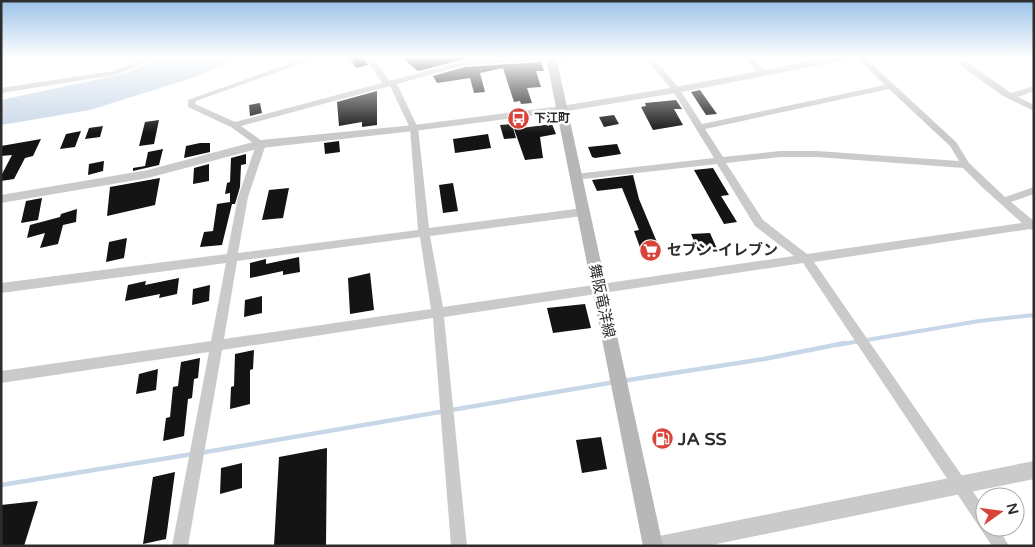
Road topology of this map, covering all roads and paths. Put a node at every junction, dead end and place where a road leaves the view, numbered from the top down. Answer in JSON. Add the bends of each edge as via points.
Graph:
{"nodes":[{"id":1,"x":55,"y":83,"type":"edge"},
{"id":2,"x":242,"y":83,"type":"edge"},
{"id":3,"x":395,"y":83,"type":"edge"},
{"id":4,"x":556,"y":83,"type":"edge"},
{"id":5,"x":670,"y":83,"type":"edge"},
{"id":6,"x":715,"y":83,"type":"edge"},
{"id":7,"x":887,"y":83,"type":"edge"},
{"id":8,"x":991,"y":83,"type":"edge"},
{"id":9,"x":390,"y":84,"type":"junction"},
{"id":10,"x":891,"y":86,"type":"junction"},
{"id":11,"x":1034,"y":88,"type":"edge"},
{"id":12,"x":676,"y":90,"type":"junction"},
{"id":13,"x":1,"y":91,"type":"edge"},
{"id":14,"x":1011,"y":96,"type":"junction"},
{"id":15,"x":1034,"y":108,"type":"edge"},
{"id":16,"x":561,"y":109,"type":"junction"},
{"id":17,"x":234,"y":126,"type":"junction"},
{"id":18,"x":700,"y":126,"type":"junction"},
{"id":19,"x":414,"y":128,"type":"junction"},
{"id":20,"x":261,"y":144,"type":"junction"},
{"id":21,"x":720,"y":159,"type":"junction"},
{"id":22,"x":966,"y":165,"type":"junction"},
{"id":23,"x":575,"y":176,"type":"junction"},
{"id":24,"x":1034,"y":190,"type":"edge"},
{"id":25,"x":1,"y":199,"type":"edge"},
{"id":26,"x":1004,"y":201,"type":"junction"},
{"id":27,"x":583,"y":212,"type":"junction"},
{"id":28,"x":1033,"y":225,"type":"edge"},
{"id":29,"x":424,"y":232,"type":"junction"},
{"id":30,"x":231,"y":257,"type":"junction"},
{"id":31,"x":806,"y":259,"type":"junction"},
{"id":32,"x":1,"y":288,"type":"edge"},
{"id":33,"x":599,"y":288,"type":"junction"},
{"id":34,"x":438,"y":314,"type":"junction"},
{"id":35,"x":216,"y":346,"type":"junction"},
{"id":36,"x":1,"y":377,"type":"edge"},
{"id":37,"x":1034,"y":470,"type":"edge"},
{"id":38,"x":962,"y":486,"type":"junction"},
{"id":39,"x":975,"y":506,"type":"edge"},
{"id":40,"x":180,"y":546,"type":"edge"},
{"id":41,"x":460,"y":546,"type":"edge"},
{"id":42,"x":653,"y":546,"type":"edge"},
{"id":43,"x":659,"y":546,"type":"edge"}],
"edges":[{"from":1,"to":13,"type":"street"},
{"from":2,"to":17,"type":"street","via":[[192,100],[191,105]]},
{"from":3,"to":9,"type":"street"},
{"from":4,"to":16,"type":"main road","name":"舞阪竜洋線"},
{"from":5,"to":12,"type":"street"},
{"from":6,"to":12,"type":"street"},
{"from":7,"to":10,"type":"street"},
{"from":8,"to":14,"type":"street"},
{"from":9,"to":17,"type":"street"},
{"from":9,"to":19,"type":"street"},
{"from":10,"to":18,"type":"street"},
{"from":10,"to":22,"type":"street","via":[[953,144]]},
{"from":11,"to":14,"type":"street"},
{"from":12,"to":16,"type":"street"},
{"from":12,"to":18,"type":"street"},
{"from":14,"to":15,"type":"street"},
{"from":16,"to":19,"type":"street"},
{"from":16,"to":23,"type":"main road","name":"舞阪竜洋線"},
{"from":17,"to":20,"type":"street"},
{"from":18,"to":21,"type":"street"},
{"from":19,"to":20,"type":"street"},
{"from":19,"to":29,"type":"street"},
{"from":20,"to":25,"type":"street","via":[[148,174]]},
{"from":20,"to":30,"type":"street","via":[[243,197]]},
{"from":21,"to":22,"type":"street","via":[[817,154]]},
{"from":21,"to":23,"type":"street"},
{"from":21,"to":31,"type":"street","via":[[759,222]]},
{"from":22,"to":26,"type":"street"},
{"from":23,"to":27,"type":"main road","name":"舞阪竜洋線"},
{"from":24,"to":26,"type":"street"},
{"from":26,"to":28,"type":"street"},
{"from":27,"to":29,"type":"street"},
{"from":27,"to":33,"type":"main road","name":"舞阪竜洋線"},
{"from":28,"to":31,"type":"street"},
{"from":29,"to":30,"type":"street"},
{"from":29,"to":34,"type":"street"},
{"from":30,"to":32,"type":"street"},
{"from":30,"to":35,"type":"street"},
{"from":31,"to":33,"type":"street"},
{"from":31,"to":38,"type":"street"},
{"from":33,"to":34,"type":"street"},
{"from":33,"to":42,"type":"main road","name":"舞阪竜洋線"},
{"from":34,"to":35,"type":"street"},
{"from":34,"to":41,"type":"street"},
{"from":35,"to":36,"type":"street"},
{"from":35,"to":40,"type":"street"},
{"from":37,"to":38,"type":"street"},
{"from":38,"to":39,"type":"street"},
{"from":38,"to":43,"type":"street"}]}
